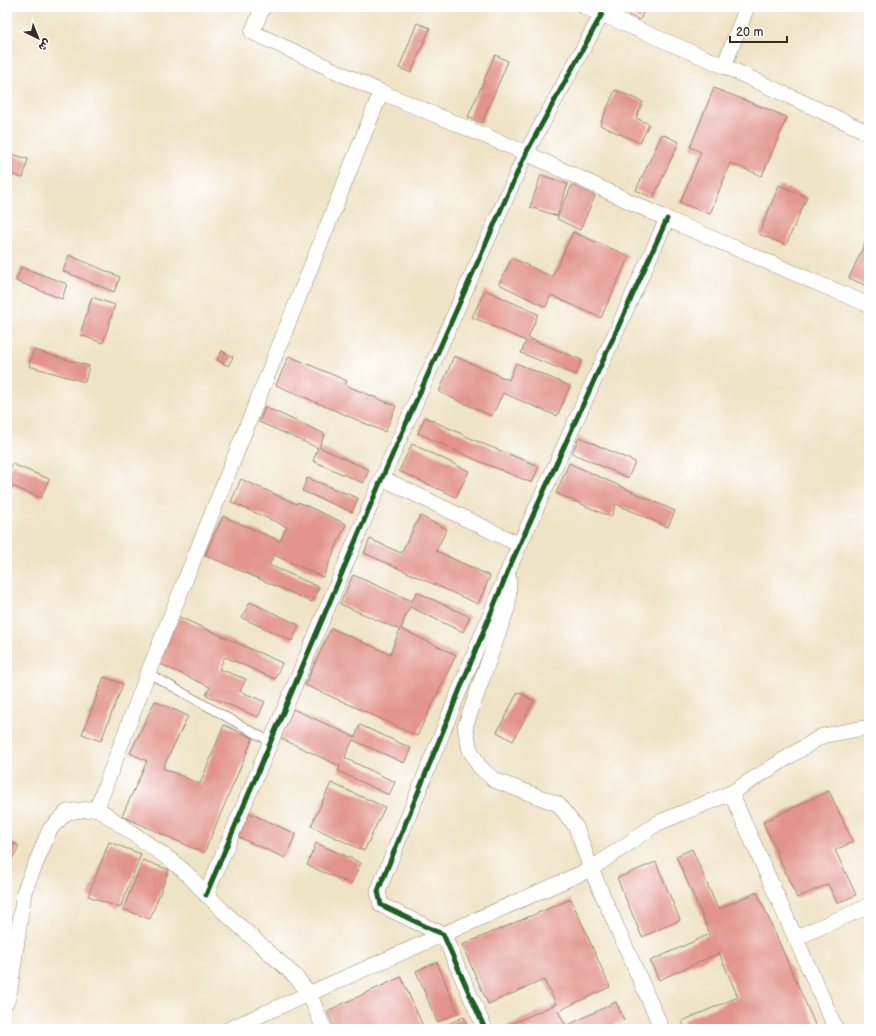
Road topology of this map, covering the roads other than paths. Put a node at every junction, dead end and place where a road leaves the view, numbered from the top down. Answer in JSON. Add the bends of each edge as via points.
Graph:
{"nodes":[{"id":1,"x":263,"y":7,"type":"edge"},
{"id":2,"x":585,"y":7,"type":"edge"},
{"id":3,"x":747,"y":7,"type":"edge"},
{"id":4,"x":602,"y":14,"type":"junction"},
{"id":5,"x":724,"y":66,"type":"junction"},
{"id":6,"x":381,"y":92,"type":"junction"},
{"id":7,"x":869,"y":133,"type":"edge"},
{"id":8,"x":526,"y":153,"type":"junction"},
{"id":9,"x":666,"y":219,"type":"junction"},
{"id":10,"x":869,"y":305,"type":"edge"},
{"id":11,"x":382,"y":478,"type":"junction"},
{"id":12,"x":520,"y":545,"type":"junction"},
{"id":13,"x":510,"y":566,"type":"junction"},
{"id":14,"x":148,"y":673,"type":"junction"},
{"id":15,"x":869,"y":727,"type":"edge"},
{"id":16,"x":271,"y":742,"type":"junction"},
{"id":17,"x":731,"y":793,"type":"junction"},
{"id":18,"x":97,"y":808,"type":"junction"},
{"id":19,"x":591,"y":869,"type":"junction"},
{"id":20,"x":206,"y":895,"type":"junction"},
{"id":21,"x":869,"y":906,"type":"edge"},
{"id":22,"x":443,"y":934,"type":"junction"},
{"id":23,"x":795,"y":938,"type":"junction"},
{"id":24,"x":308,"y":993,"type":"junction"},
{"id":25,"x":7,"y":1001,"type":"edge"},
{"id":26,"x":229,"y":1029,"type":"edge"},
{"id":27,"x":324,"y":1029,"type":"edge"},
{"id":28,"x":485,"y":1029,"type":"edge"},
{"id":29,"x":662,"y":1029,"type":"edge"},
{"id":30,"x":836,"y":1029,"type":"edge"}],
"edges":[{"from":1,"to":6,"type":"street","via":[[252,32]]},
{"from":2,"to":4,"type":"street"},
{"from":3,"to":5,"type":"street"},
{"from":4,"to":5,"type":"street"},
{"from":4,"to":8,"type":"street"},
{"from":5,"to":7,"type":"street"},
{"from":6,"to":8,"type":"street"},
{"from":6,"to":14,"type":"street"},
{"from":8,"to":9,"type":"street"},
{"from":8,"to":11,"type":"street"},
{"from":9,"to":10,"type":"street"},
{"from":9,"to":12,"type":"street"},
{"from":11,"to":12,"type":"street"},
{"from":11,"to":16,"type":"street"},
{"from":12,"to":13,"type":"street"},
{"from":13,"to":19,"type":"street","via":[[508,606],[465,727],[470,750],[479,766],[494,780],[558,804],[576,827]]},
{"from":13,"to":22,"type":"street","via":[[378,891],[381,905]]},
{"from":14,"to":16,"type":"lane"},
{"from":14,"to":18,"type":"street"},
{"from":15,"to":17,"type":"street","via":[[822,736]]},
{"from":16,"to":20,"type":"street"},
{"from":17,"to":19,"type":"street","via":[[658,823]]},
{"from":17,"to":23,"type":"street"},
{"from":18,"to":20,"type":"street","via":[[172,861]]},
{"from":18,"to":25,"type":"street","via":[[67,812],[50,829],[24,892]]},
{"from":19,"to":22,"type":"street"},
{"from":19,"to":29,"type":"street"},
{"from":20,"to":24,"type":"street","via":[[295,976]]},
{"from":21,"to":23,"type":"street"},
{"from":22,"to":24,"type":"street"},
{"from":22,"to":28,"type":"street"},
{"from":23,"to":30,"type":"street"},
{"from":24,"to":26,"type":"street"},
{"from":24,"to":27,"type":"street"}]}
